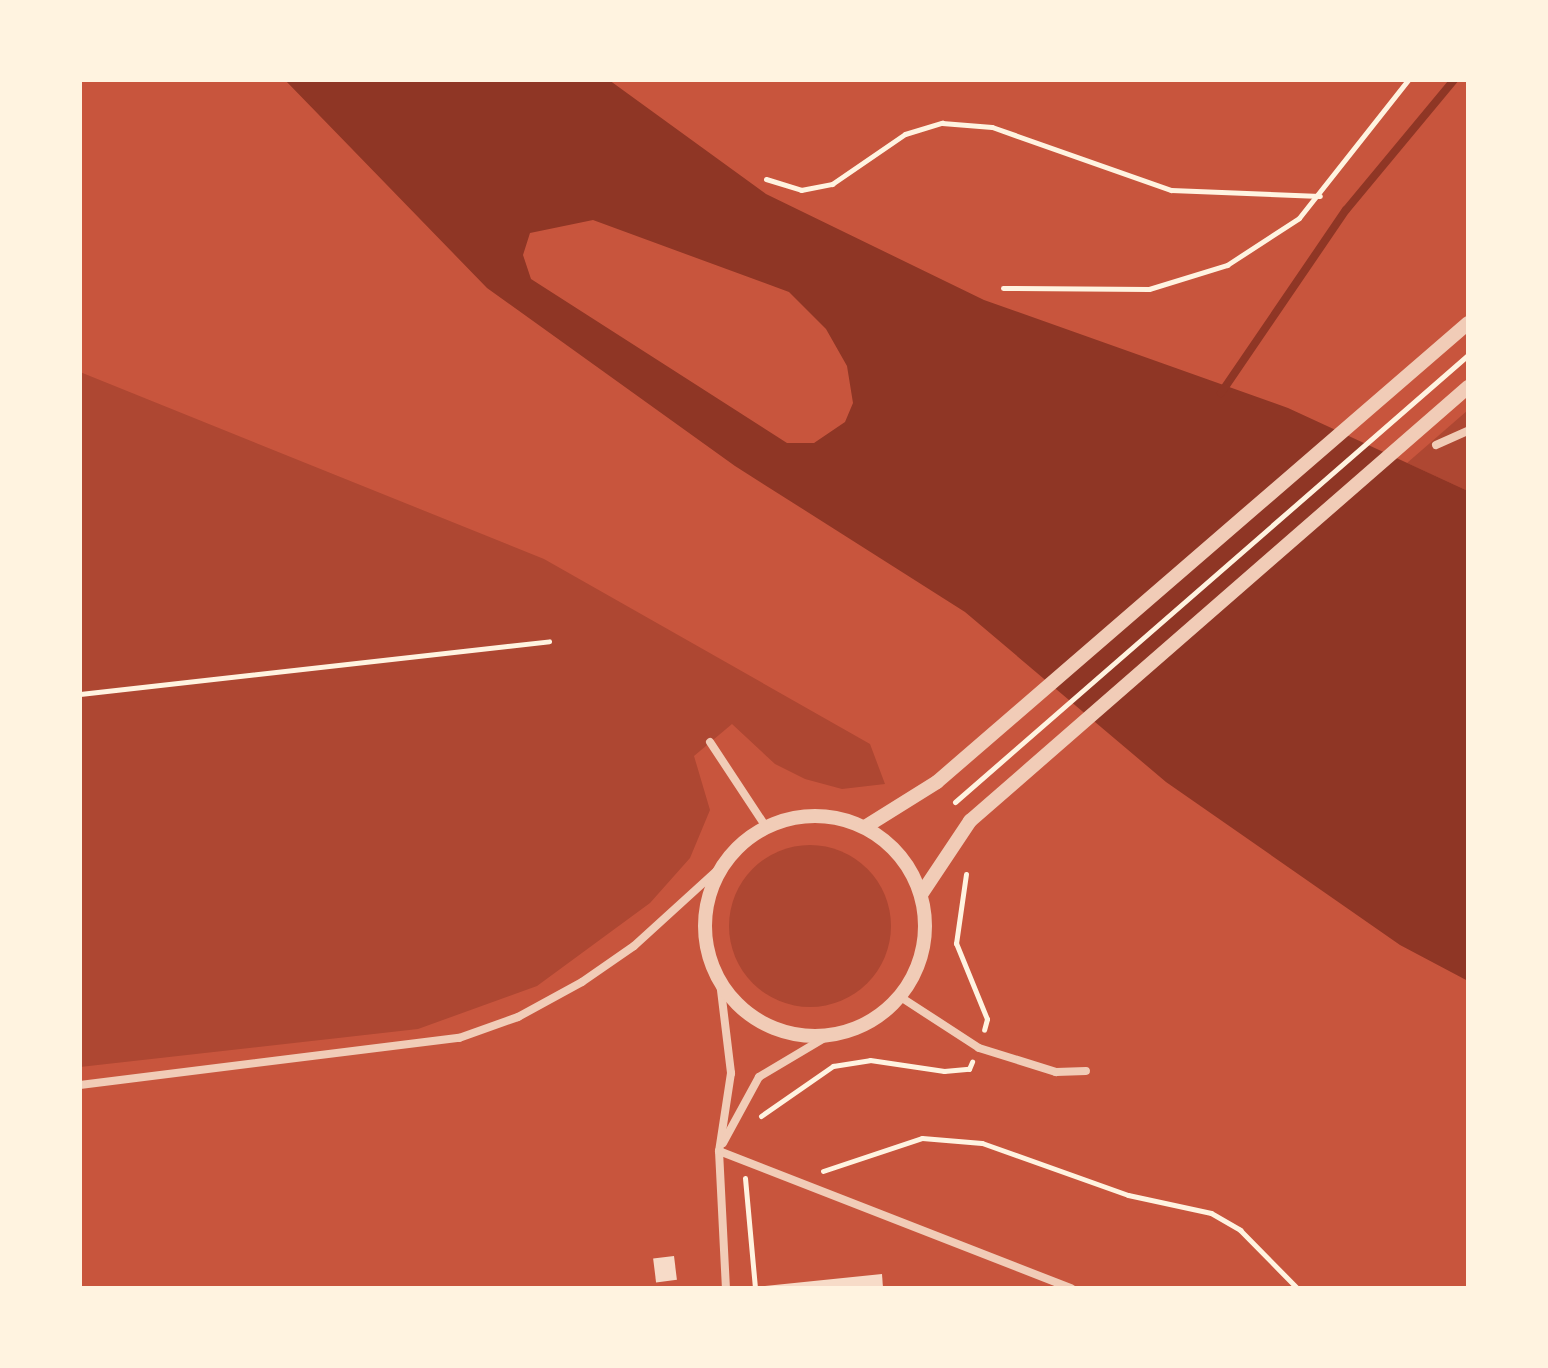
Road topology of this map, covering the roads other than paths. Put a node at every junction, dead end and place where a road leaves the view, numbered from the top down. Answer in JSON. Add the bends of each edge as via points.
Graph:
{"nodes":[{"id":1,"x":1468,"y":323,"type":"edge"},
{"id":2,"x":1468,"y":387,"type":"edge"},
{"id":3,"x":1468,"y":431,"type":"edge"},
{"id":4,"x":1436,"y":445,"type":"dead end"},
{"id":5,"x":710,"y":742,"type":"dead end"},
{"id":6,"x":766,"y":827,"type":"junction"},
{"id":7,"x":865,"y":827,"type":"junction"},
{"id":8,"x":722,"y":866,"type":"junction"},
{"id":9,"x":922,"y":893,"type":"junction"},
{"id":10,"x":720,"y":982,"type":"junction"},
{"id":11,"x":899,"y":996,"type":"junction"},
{"id":12,"x":831,"y":1034,"type":"junction"},
{"id":13,"x":1086,"y":1071,"type":"dead end"},
{"id":14,"x":80,"y":1085,"type":"edge"},
{"id":15,"x":719,"y":1151,"type":"junction"},
{"id":16,"x":726,"y":1288,"type":"edge"},
{"id":17,"x":1071,"y":1288,"type":"edge"}],
"edges":[{"from":1,"to":7,"type":"street","via":[[937,782],[896,815]]},
{"from":2,"to":9,"type":"street","via":[[970,821]]},
{"from":3,"to":4,"type":"street"},
{"from":5,"to":6,"type":"street"},
{"from":6,"to":7,"type":"street","via":[[817,817]]},
{"from":6,"to":8,"type":"street"},
{"from":7,"to":9,"type":"street","via":[[891,847]]},
{"from":8,"to":10,"type":"street","via":[[707,931]]},
{"from":8,"to":14,"type":"street","via":[[634,946],[582,982],[518,1017],[459,1038]]},
{"from":9,"to":11,"type":"street","via":[[924,943]]},
{"from":10,"to":12,"type":"street","via":[[738,1007],[780,1032]]},
{"from":10,"to":15,"type":"street","via":[[731,1073]]},
{"from":11,"to":12,"type":"street","via":[[853,1029]]},
{"from":11,"to":13,"type":"street","via":[[979,1048],[1056,1072]]},
{"from":12,"to":15,"type":"street","via":[[759,1077]]},
{"from":15,"to":16,"type":"street"},
{"from":15,"to":17,"type":"street"}]}
